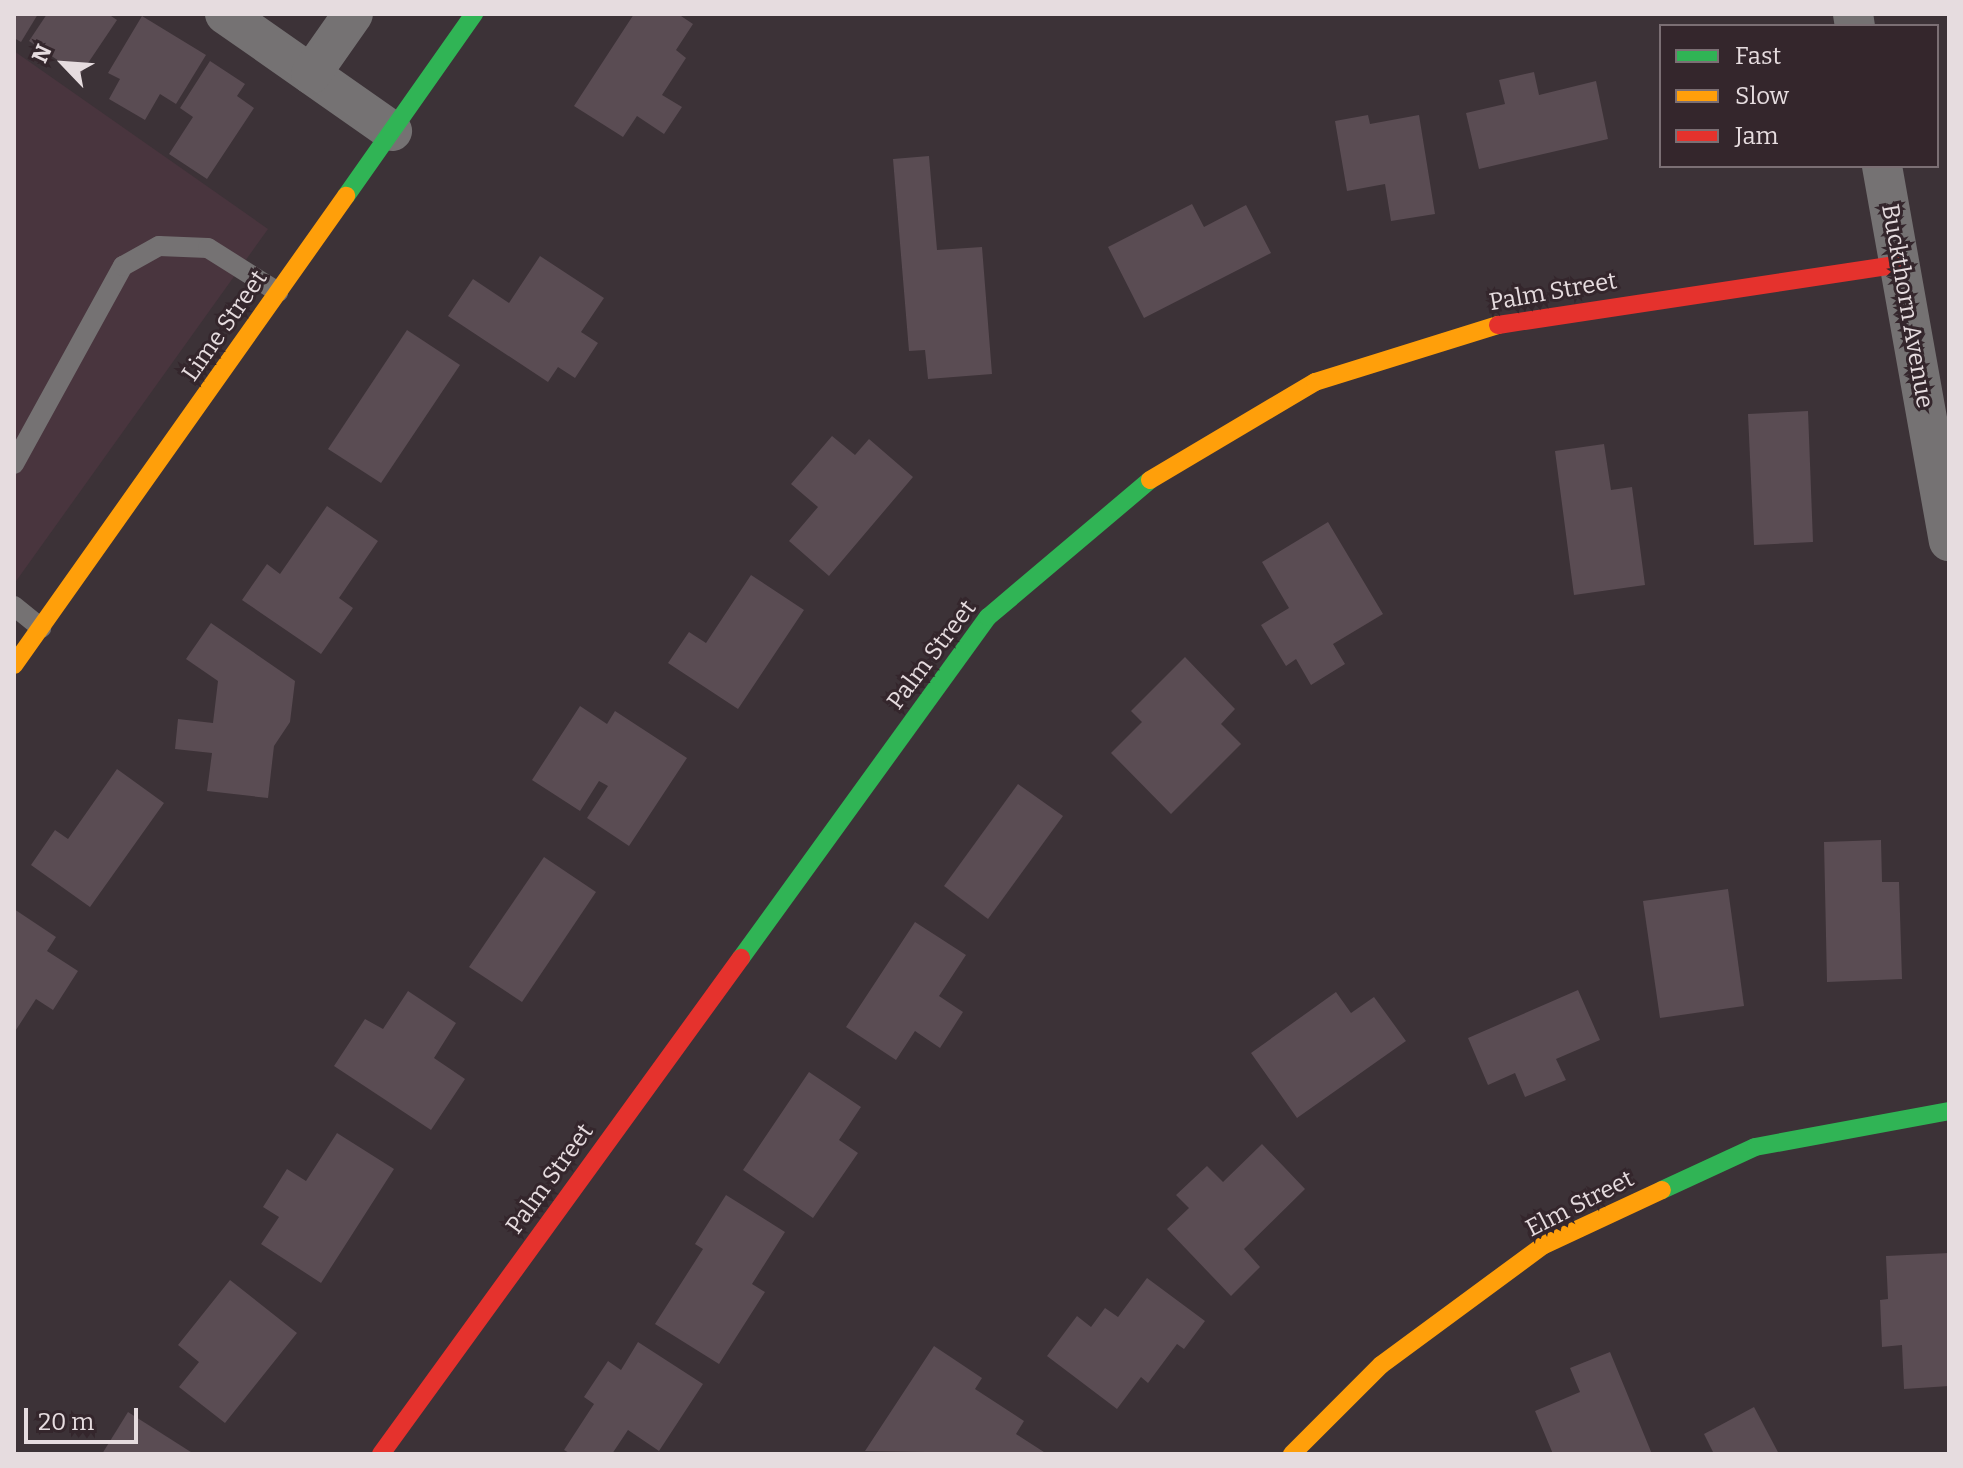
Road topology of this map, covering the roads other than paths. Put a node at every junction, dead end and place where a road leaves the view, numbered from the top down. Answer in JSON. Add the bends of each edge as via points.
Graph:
{"nodes":[{"id":1,"x":225,"y":14,"type":"edge"},
{"id":2,"x":353,"y":14,"type":"edge"},
{"id":3,"x":474,"y":14,"type":"edge"},
{"id":4,"x":311,"y":74,"type":"junction"},
{"id":5,"x":392,"y":131,"type":"junction"},
{"id":6,"x":1882,"y":168,"type":"edge"},
{"id":7,"x":1900,"y":264,"type":"junction"},
{"id":8,"x":278,"y":292,"type":"junction"},
{"id":9,"x":14,"y":464,"type":"edge"},
{"id":10,"x":1949,"y":541,"type":"edge"},
{"id":11,"x":14,"y":606,"type":"edge"},
{"id":12,"x":41,"y":628,"type":"junction"},
{"id":13,"x":14,"y":665,"type":"edge"},
{"id":14,"x":1949,"y":1111,"type":"edge"},
{"id":15,"x":381,"y":1454,"type":"edge"},
{"id":16,"x":1292,"y":1454,"type":"edge"}],
"edges":[{"from":1,"to":4,"type":"street"},
{"from":2,"to":4,"type":"street"},
{"from":3,"to":5,"type":"street","name":"Lime Street"},
{"from":4,"to":5,"type":"street"},
{"from":5,"to":8,"type":"street","name":"Lime Street"},
{"from":6,"to":7,"type":"street","name":"Buckthorn Avenue"},
{"from":7,"to":10,"type":"street","name":"Buckthorn Avenue"},
{"from":7,"to":15,"type":"street","name":"Palm Street","via":[[1518,319],[1315,382],[1155,476],[988,617]]},
{"from":8,"to":9,"type":"lane","via":[[208,248],[159,246],[123,266]]},
{"from":8,"to":12,"type":"street","name":"Lime Street"},
{"from":11,"to":12,"type":"lane"},
{"from":12,"to":13,"type":"street","name":"Lime Street"},
{"from":14,"to":16,"type":"street","name":"Elm Street","via":[[1755,1147],[1544,1245],[1381,1365]]}]}
